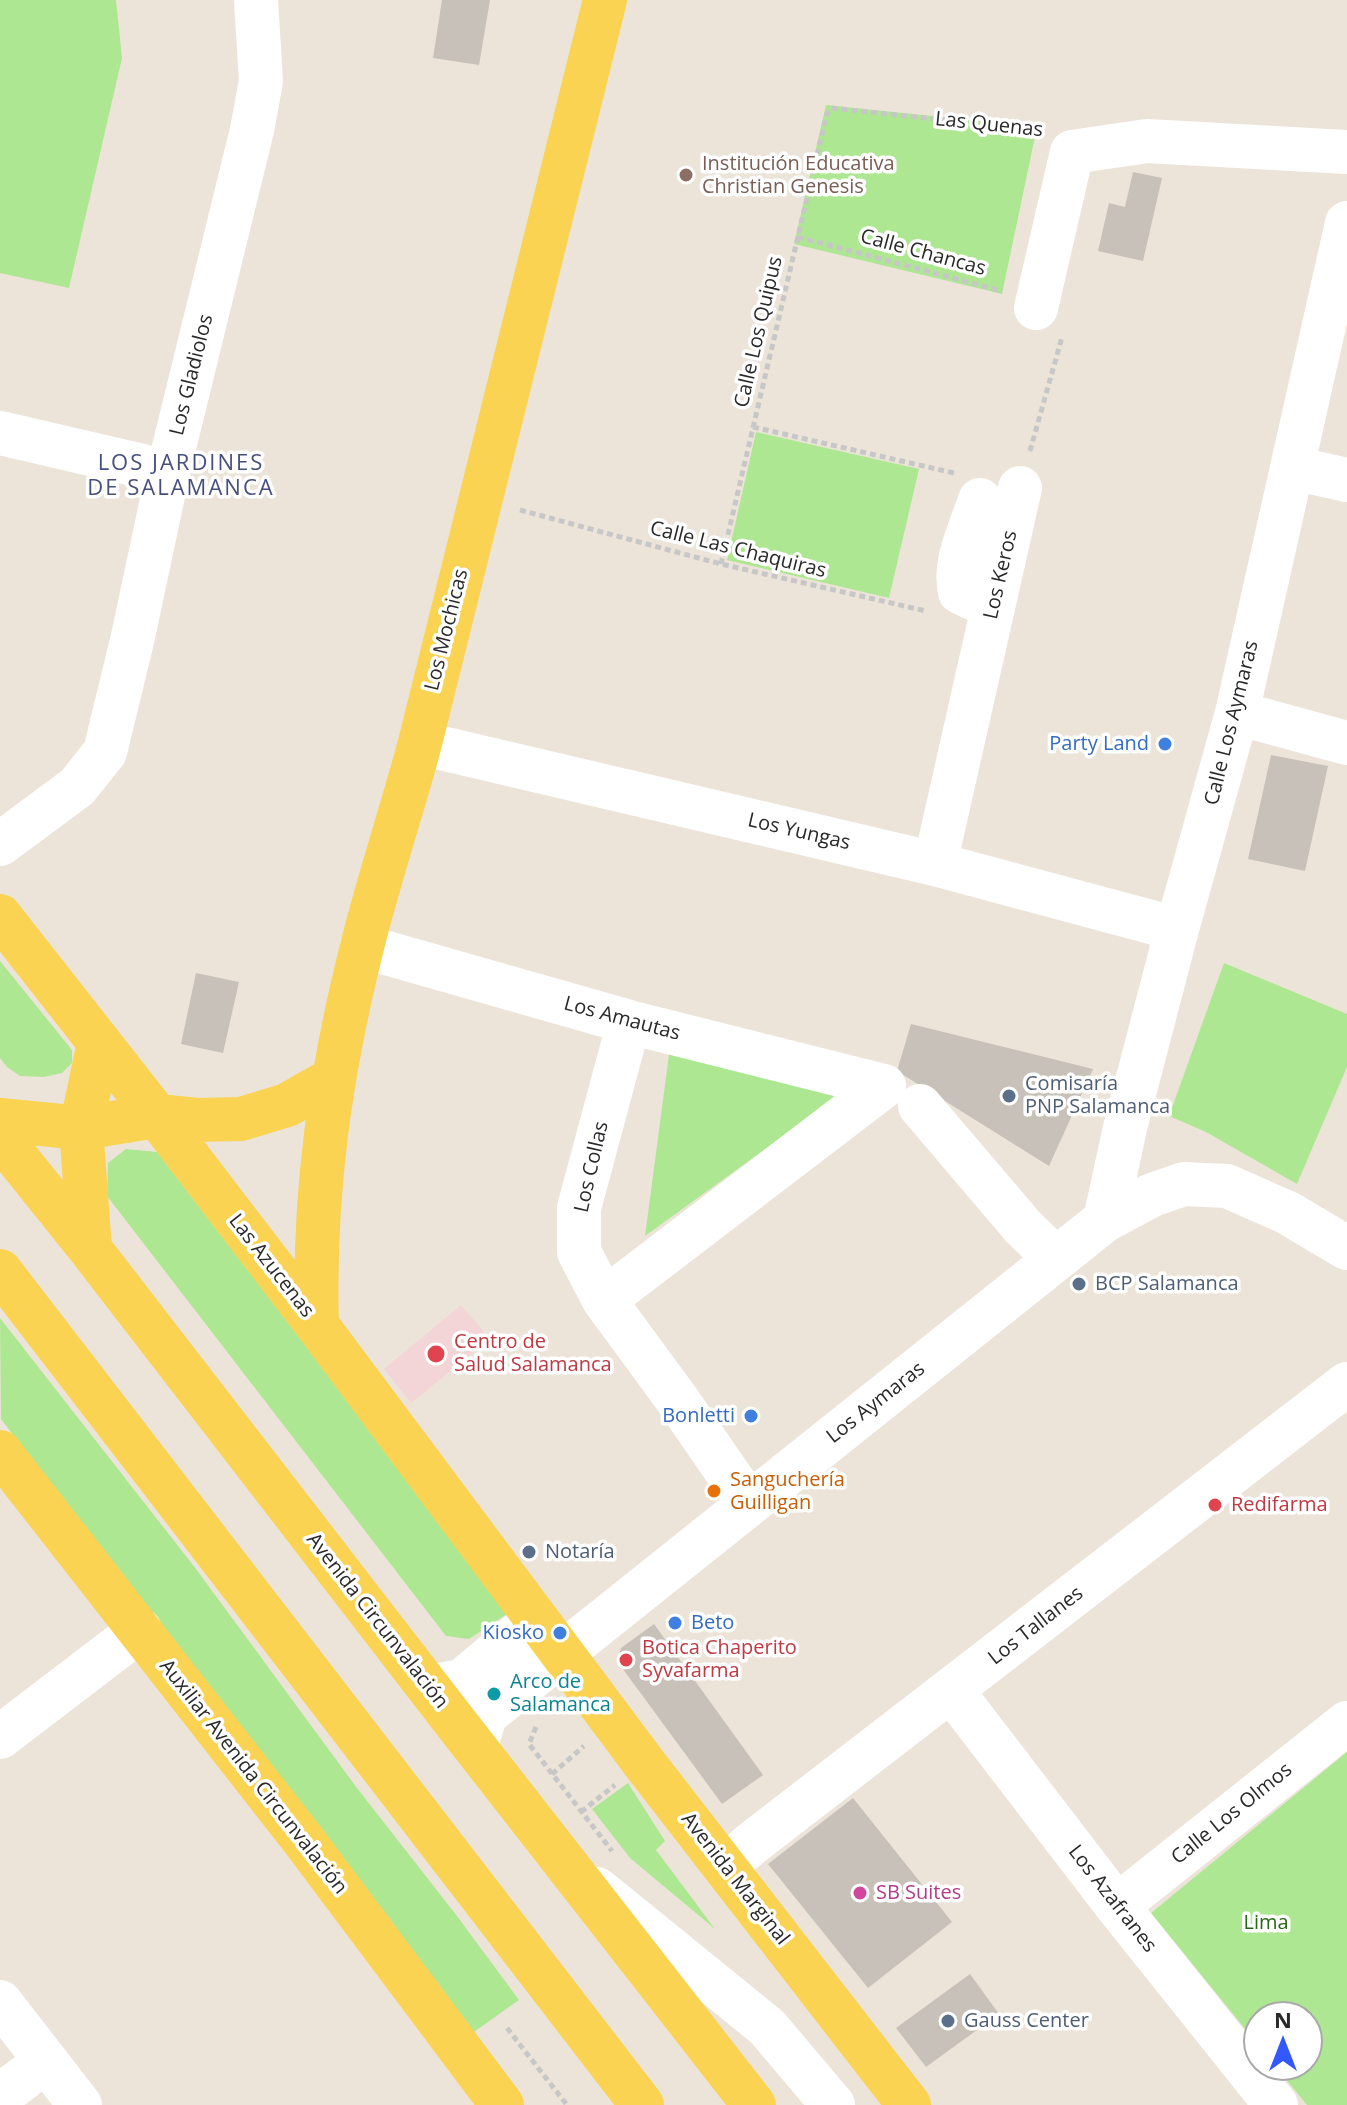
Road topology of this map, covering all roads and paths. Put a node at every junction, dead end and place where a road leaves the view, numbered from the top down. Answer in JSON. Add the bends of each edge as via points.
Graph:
{"nodes":[{"id":1,"x":256,"y":0,"type":"edge"},
{"id":2,"x":605,"y":0,"type":"edge"},
{"id":3,"x":831,"y":108,"type":"joint"},
{"id":4,"x":1049,"y":131,"type":"dead end"},
{"id":5,"x":1347,"y":152,"type":"edge"},
{"id":6,"x":1347,"y":223,"type":"edge"},
{"id":7,"x":798,"y":237,"type":"junction"},
{"id":8,"x":1036,"y":308,"type":"junction"},
{"id":9,"x":753,"y":427,"type":"junction"},
{"id":10,"x":0,"y":433,"type":"edge"},
{"id":11,"x":1293,"y":468,"type":"junction"},
{"id":12,"x":168,"y":472,"type":"junction"},
{"id":13,"x":1347,"y":480,"type":"edge"},
{"id":14,"x":1000,"y":494,"type":"junction"},
{"id":15,"x":480,"y":500,"type":"junction"},
{"id":16,"x":721,"y":564,"type":"junction"},
{"id":17,"x":991,"y":617,"type":"junction"},
{"id":18,"x":1237,"y":713,"type":"junction"},
{"id":19,"x":420,"y":743,"type":"junction"},
{"id":20,"x":1347,"y":743,"type":"edge"},
{"id":21,"x":0,"y":844,"type":"edge"},
{"id":22,"x":935,"y":864,"type":"junction"},
{"id":23,"x":0,"y":916,"type":"edge"},
{"id":24,"x":1177,"y":929,"type":"junction"},
{"id":25,"x":362,"y":946,"type":"junction"},
{"id":26,"x":629,"y":1022,"type":"junction"},
{"id":27,"x":99,"y":1043,"type":"junction"},
{"id":28,"x":333,"y":1079,"type":"junction"},
{"id":29,"x":902,"y":1096,"type":"junction"},
{"id":30,"x":157,"y":1116,"type":"junction"},
{"id":31,"x":0,"y":1120,"type":"edge"},
{"id":32,"x":81,"y":1128,"type":"junction"},
{"id":33,"x":0,"y":1137,"type":"edge"},
{"id":34,"x":1105,"y":1220,"type":"junction"},
{"id":35,"x":1347,"y":1248,"type":"edge"},
{"id":36,"x":90,"y":1249,"type":"junction"},
{"id":37,"x":1056,"y":1259,"type":"junction"},
{"id":38,"x":0,"y":1271,"type":"edge"},
{"id":39,"x":604,"y":1300,"type":"junction"},
{"id":40,"x":317,"y":1325,"type":"junction"},
{"id":41,"x":1347,"y":1384,"type":"edge"},
{"id":42,"x":0,"y":1452,"type":"edge"},
{"id":43,"x":749,"y":1504,"type":"junction"},
{"id":44,"x":140,"y":1630,"type":"junction"},
{"id":45,"x":548,"y":1636,"type":"junction"},
{"id":46,"x":429,"y":1687,"type":"junction"},
{"id":47,"x":952,"y":1691,"type":"junction"},
{"id":48,"x":1347,"y":1723,"type":"edge"},
{"id":49,"x":0,"y":1737,"type":"edge"},
{"id":50,"x":476,"y":1747,"type":"junction"},
{"id":51,"x":566,"y":1863,"type":"junction"},
{"id":52,"x":725,"y":1867,"type":"junction"},
{"id":53,"x":1117,"y":1906,"type":"junction"},
{"id":54,"x":0,"y":2002,"type":"edge"},
{"id":55,"x":507,"y":2028,"type":"dead end"},
{"id":56,"x":46,"y":2061,"type":"junction"},
{"id":57,"x":0,"y":2096,"type":"edge"},
{"id":58,"x":80,"y":2105,"type":"edge"},
{"id":59,"x":502,"y":2105,"type":"edge"},
{"id":60,"x":567,"y":2105,"type":"edge"},
{"id":61,"x":642,"y":2105,"type":"edge"},
{"id":62,"x":754,"y":2105,"type":"edge"},
{"id":63,"x":833,"y":2105,"type":"edge"},
{"id":64,"x":909,"y":2105,"type":"edge"},
{"id":65,"x":1276,"y":2105,"type":"edge"}],
"edges":[{"from":1,"to":12,"type":"street","name":"Los Gladiolos","via":[[261,81],[252,130]]},
{"from":2,"to":15,"type":"main road","name":"Los Mochicas"},
{"from":3,"to":4,"type":"path","name":"Las Quenas"},
{"from":3,"to":7,"type":"path","name":"Calle Los Quipus"},
{"from":5,"to":8,"type":"street","via":[[1147,141],[1072,152]]},
{"from":6,"to":11,"type":"street","name":"Calle Los Aymaras"},
{"from":7,"to":8,"type":"path","name":"Calle Chancas","via":[[1000,290]]},
{"from":7,"to":9,"type":"path","name":"Calle Los Quipus"},
{"from":8,"to":14,"type":"path","via":[[1067,319]]},
{"from":9,"to":14,"type":"path"},
{"from":9,"to":16,"type":"path","name":"Calle Los Quipus"},
{"from":10,"to":12,"type":"street"},
{"from":11,"to":13,"type":"street"},
{"from":11,"to":18,"type":"street","name":"Calle Los Aymaras"},
{"from":12,"to":21,"type":"street","name":"Los Gladiolos","via":[[105,752],[77,787]]},
{"from":14,"to":17,"type":"street","name":"Los Keros"},
{"from":15,"to":16,"type":"path","name":"Calle Las Chaquiras"},
{"from":15,"to":19,"type":"main road","name":"Los Mochicas"},
{"from":16,"to":17,"type":"path","name":"Calle Las Chaquiras"},
{"from":17,"to":22,"type":"street","name":"Los Keros"},
{"from":18,"to":20,"type":"street"},
{"from":18,"to":24,"type":"street","name":"Calle Los Aymaras"},
{"from":19,"to":22,"type":"street","name":"Los Yungas"},
{"from":19,"to":25,"type":"main road","name":"Los Mochicas"},
{"from":22,"to":24,"type":"street","name":"Los Yungas"},
{"from":23,"to":27,"type":"main road","name":"Las Azucenas"},
{"from":24,"to":34,"type":"street","name":"Calle Los Aymaras"},
{"from":25,"to":26,"type":"street","name":"Los Amautas"},
{"from":25,"to":28,"type":"main road","name":"Los Mochicas"},
{"from":26,"to":29,"type":"street","name":"Los Amautas"},
{"from":26,"to":39,"type":"street","name":"Los Collas","via":[[579,1208],[579,1252]]},
{"from":27,"to":30,"type":"main road","name":"Las Azucenas"},
{"from":27,"to":32,"type":"main road"},
{"from":28,"to":30,"type":"main road","via":[[287,1105],[241,1119]]},
{"from":28,"to":40,"type":"main road","name":"Los Mochicas","via":[[316,1230]]},
{"from":29,"to":37,"type":"street"},
{"from":29,"to":39,"type":"street"},
{"from":30,"to":32,"type":"main road"},
{"from":30,"to":40,"type":"main road","name":"Las Azucenas"},
{"from":31,"to":32,"type":"main road"},
{"from":32,"to":36,"type":"main road"},
{"from":33,"to":36,"type":"main road","name":"Avenida Circunvalación"},
{"from":34,"to":35,"type":"street","name":"Los Aymaras","via":[[1184,1184],[1227,1186],[1288,1213]]},
{"from":34,"to":37,"type":"street","name":"Los Aymaras"},
{"from":36,"to":46,"type":"main road","name":"Avenida Circunvalación"},
{"from":37,"to":43,"type":"street","name":"Los Aymaras"},
{"from":38,"to":61,"type":"main road"},
{"from":39,"to":43,"type":"street","name":"Los Collas"},
{"from":40,"to":45,"type":"main road","name":"Las Azucenas"},
{"from":41,"to":47,"type":"street","name":"Los Tallanes"},
{"from":42,"to":44,"type":"main road","name":"Auxiliar Avenida Circunvalación"},
{"from":43,"to":45,"type":"street","name":"Los Aymaras"},
{"from":44,"to":49,"type":"street"},
{"from":44,"to":59,"type":"main road","name":"Auxiliar Avenida Circunvalación"},
{"from":45,"to":46,"type":"street","name":"Los Aymaras","via":[[462,1681]]},
{"from":45,"to":50,"type":"street","name":"Los Aymaras","via":[[485,1715]]},
{"from":45,"to":52,"type":"main road","name":"Avenida Marginal"},
{"from":46,"to":50,"type":"main road","name":"Avenida Circunvalación"},
{"from":47,"to":52,"type":"street","name":"Los Tallanes"},
{"from":47,"to":53,"type":"street","name":"Los Azafranes"},
{"from":48,"to":53,"type":"street","name":"Calle Los Olmos"},
{"from":50,"to":51,"type":"main road","name":"Avenida Circunvalación"},
{"from":51,"to":62,"type":"main road","name":"Avenida Circunvalación"},
{"from":51,"to":63,"type":"street","via":[[767,2027]]},
{"from":52,"to":64,"type":"main road","name":"Avenida Marginal"},
{"from":53,"to":65,"type":"street","name":"Los Azafranes"},
{"from":54,"to":56,"type":"street"},
{"from":55,"to":60,"type":"path"},
{"from":56,"to":57,"type":"street"},
{"from":56,"to":58,"type":"street"}]}
